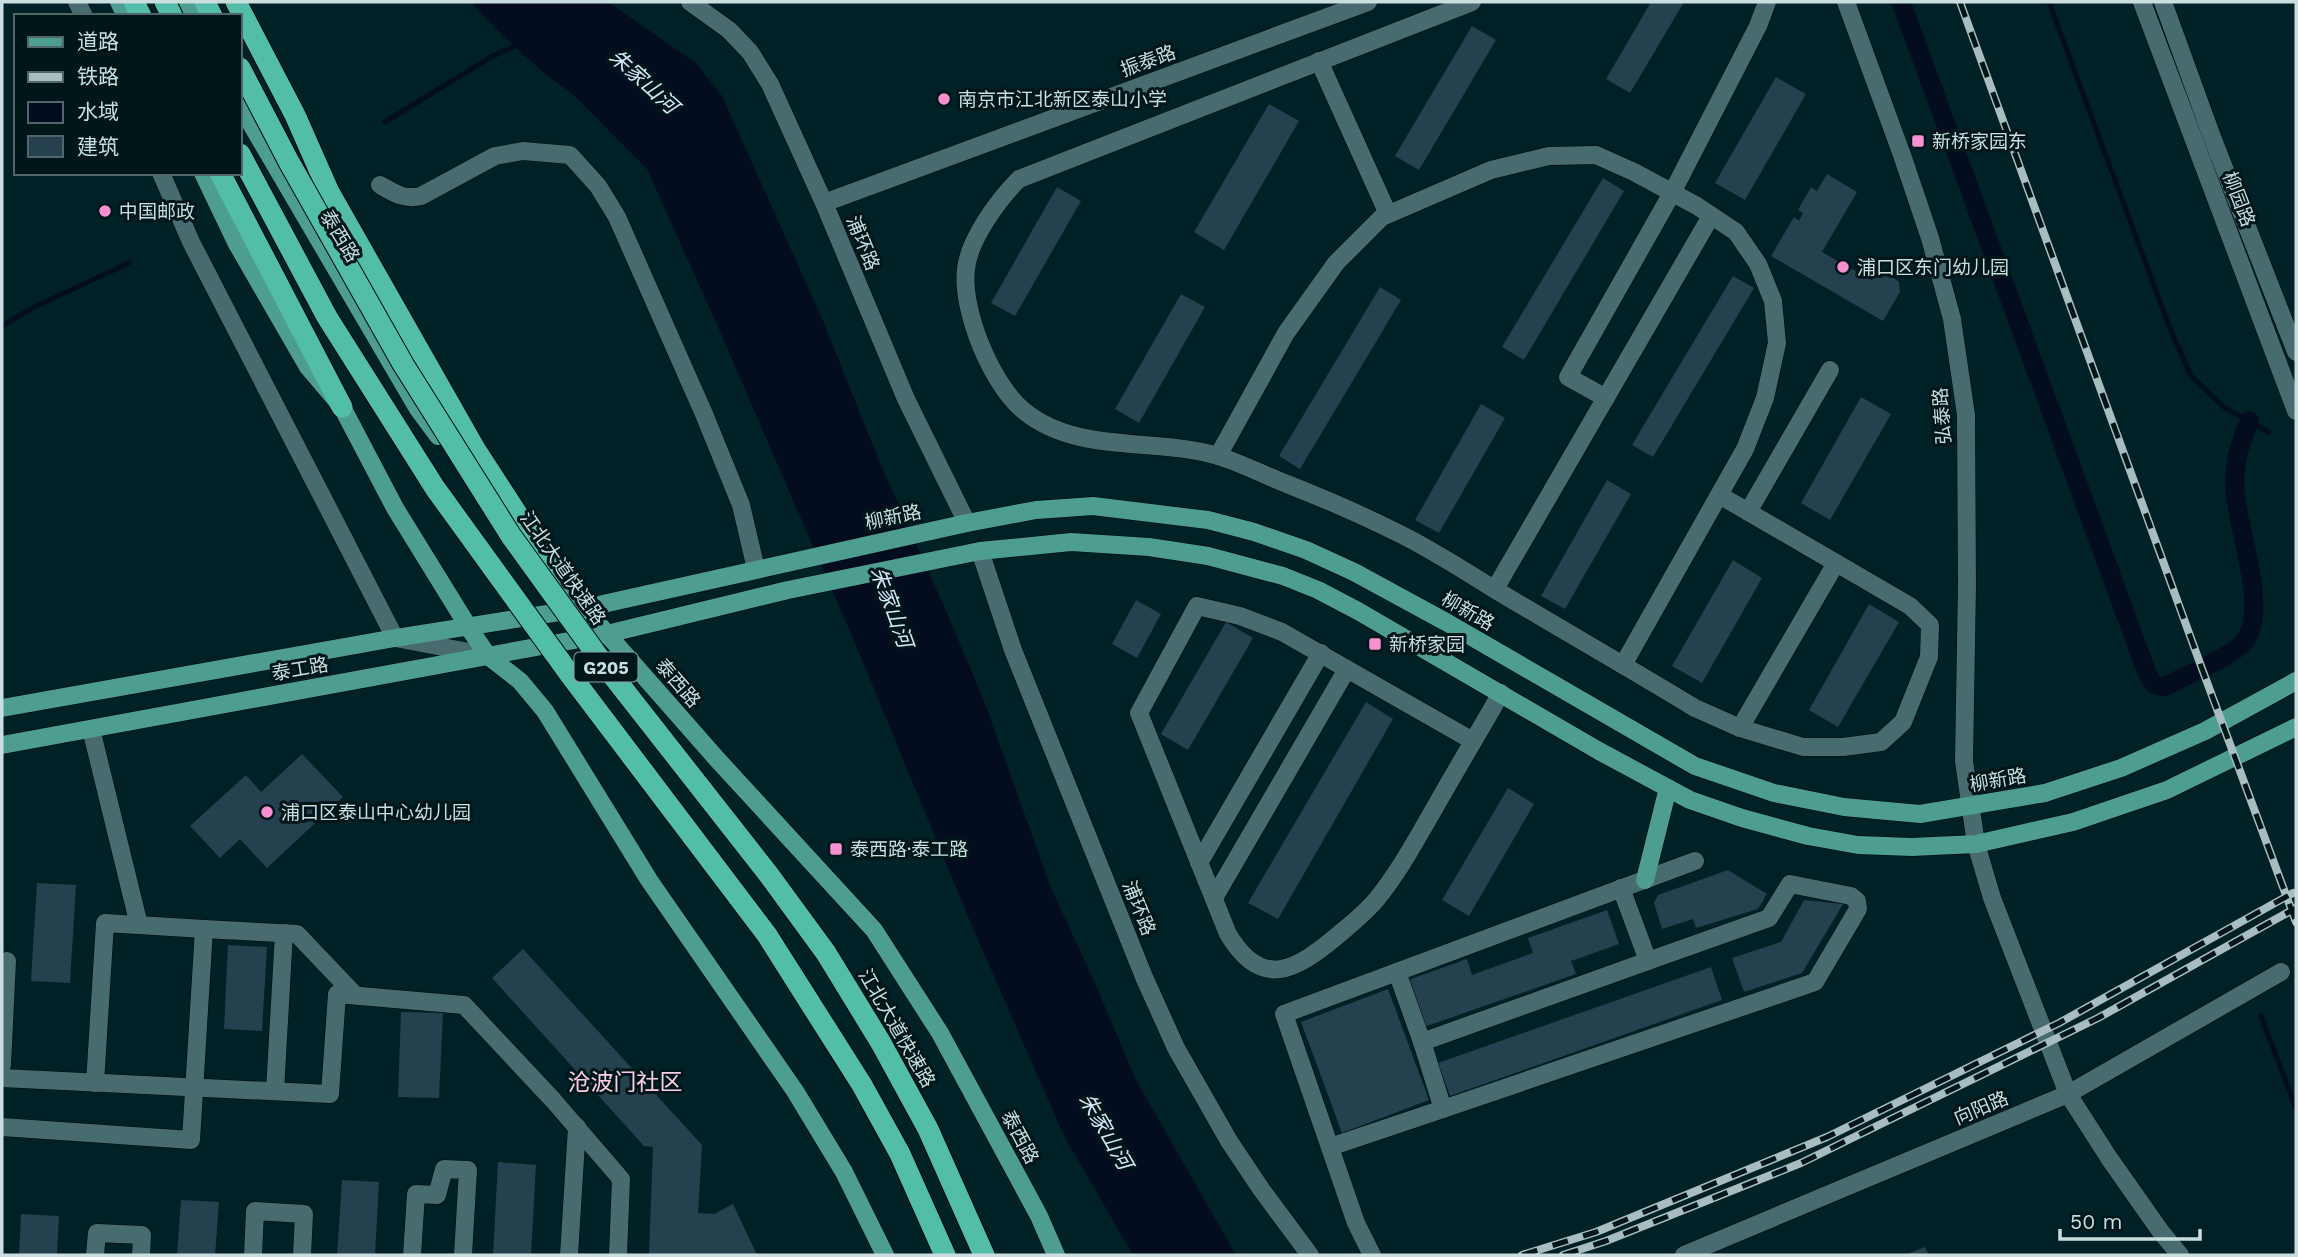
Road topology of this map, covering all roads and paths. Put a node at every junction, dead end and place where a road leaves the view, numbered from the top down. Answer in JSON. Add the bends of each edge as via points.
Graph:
{"nodes":[{"id":1,"x":236,"y":2,"type":"edge"},
{"id":2,"x":690,"y":2,"type":"edge"},
{"id":3,"x":1368,"y":2,"type":"edge"},
{"id":4,"x":1472,"y":2,"type":"edge"},
{"id":5,"x":1767,"y":2,"type":"edge"},
{"id":6,"x":1846,"y":2,"type":"edge"},
{"id":7,"x":2142,"y":2,"type":"edge"},
{"id":8,"x":2163,"y":2,"type":"edge"},
{"id":9,"x":1319,"y":61,"type":"junction"},
{"id":10,"x":242,"y":72,"type":"edge"},
{"id":11,"x":242,"y":108,"type":"edge"},
{"id":12,"x":242,"y":158,"type":"edge"},
{"id":13,"x":162,"y":175,"type":"edge"},
{"id":14,"x":204,"y":175,"type":"edge"},
{"id":15,"x":221,"y":175,"type":"edge"},
{"id":16,"x":380,"y":185,"type":"dead end"},
{"id":17,"x":1672,"y":192,"type":"junction"},
{"id":18,"x":824,"y":203,"type":"junction"},
{"id":19,"x":1388,"y":215,"type":"junction"},
{"id":20,"x":1711,"y":216,"type":"junction"},
{"id":21,"x":2296,"y":352,"type":"edge"},
{"id":22,"x":1830,"y":370,"type":"dead end"},
{"id":23,"x":1606,"y":398,"type":"junction"},
{"id":24,"x":342,"y":407,"type":"junction"},
{"id":25,"x":2296,"y":411,"type":"edge"},
{"id":26,"x":1217,"y":456,"type":"junction"},
{"id":27,"x":1721,"y":496,"type":"junction"},
{"id":28,"x":1748,"y":512,"type":"junction"},
{"id":29,"x":967,"y":523,"type":"junction"},
{"id":30,"x":980,"y":551,"type":"junction"},
{"id":31,"x":1836,"y":563,"type":"junction"},
{"id":32,"x":551,"y":566,"type":"junction"},
{"id":33,"x":756,"y":569,"type":"junction"},
{"id":34,"x":1495,"y":589,"type":"junction"},
{"id":35,"x":585,"y":608,"type":"junction"},
{"id":36,"x":469,"y":628,"type":"junction"},
{"id":37,"x":607,"y":634,"type":"junction"},
{"id":38,"x":395,"y":638,"type":"junction"},
{"id":39,"x":1321,"y":653,"type":"junction"},
{"id":40,"x":488,"y":656,"type":"junction"},
{"id":41,"x":1623,"y":665,"type":"junction"},
{"id":42,"x":1347,"y":669,"type":"junction"},
{"id":43,"x":2296,"y":681,"type":"edge"},
{"id":44,"x":1501,"y":693,"type":"junction"},
{"id":45,"x":2,"y":708,"type":"edge"},
{"id":46,"x":2296,"y":727,"type":"edge"},
{"id":47,"x":1740,"y":728,"type":"junction"},
{"id":48,"x":91,"y":729,"type":"junction"},
{"id":49,"x":1473,"y":741,"type":"junction"},
{"id":50,"x":2,"y":745,"type":"edge"},
{"id":51,"x":1668,"y":788,"type":"junction"},
{"id":52,"x":1969,"y":807,"type":"junction"},
{"id":53,"x":1976,"y":844,"type":"junction"},
{"id":54,"x":1695,"y":861,"type":"dead end"},
{"id":55,"x":1199,"y":863,"type":"junction"},
{"id":56,"x":1645,"y":880,"type":"junction"},
{"id":57,"x":1621,"y":888,"type":"junction"},
{"id":58,"x":1214,"y":898,"type":"junction"},
{"id":59,"x":139,"y":925,"type":"junction"},
{"id":60,"x":204,"y":929,"type":"junction"},
{"id":61,"x":284,"y":933,"type":"junction"},
{"id":62,"x":6,"y":961,"type":"dead end"},
{"id":63,"x":1647,"y":961,"type":"junction"},
{"id":64,"x":1397,"y":972,"type":"junction"},
{"id":65,"x":2281,"y":972,"type":"dead end"},
{"id":66,"x":355,"y":995,"type":"junction"},
{"id":67,"x":1422,"y":1042,"type":"junction"},
{"id":68,"x":2,"y":1065,"type":"edge"},
{"id":69,"x":2,"y":1078,"type":"edge"},
{"id":70,"x":95,"y":1083,"type":"junction"},
{"id":71,"x":195,"y":1088,"type":"junction"},
{"id":72,"x":275,"y":1091,"type":"junction"},
{"id":73,"x":2068,"y":1094,"type":"junction"},
{"id":74,"x":1443,"y":1109,"type":"junction"},
{"id":75,"x":2,"y":1127,"type":"edge"},
{"id":76,"x":577,"y":1127,"type":"junction"},
{"id":77,"x":1330,"y":1147,"type":"junction"},
{"id":78,"x":95,"y":1255,"type":"edge"},
{"id":79,"x":141,"y":1255,"type":"edge"},
{"id":80,"x":253,"y":1255,"type":"edge"},
{"id":81,"x":302,"y":1255,"type":"edge"},
{"id":82,"x":412,"y":1255,"type":"edge"},
{"id":83,"x":463,"y":1255,"type":"edge"},
{"id":84,"x":569,"y":1255,"type":"edge"},
{"id":85,"x":618,"y":1255,"type":"edge"},
{"id":86,"x":885,"y":1255,"type":"edge"},
{"id":87,"x":946,"y":1255,"type":"edge"},
{"id":88,"x":984,"y":1255,"type":"edge"},
{"id":89,"x":1056,"y":1255,"type":"edge"},
{"id":90,"x":1310,"y":1255,"type":"edge"},
{"id":91,"x":1372,"y":1255,"type":"edge"},
{"id":92,"x":1684,"y":1255,"type":"edge"},
{"id":93,"x":2180,"y":1255,"type":"edge"}],
"edges":[{"from":1,"to":32,"type":"highway","via":[[329,192],[475,449]]},
{"from":2,"to":18,"type":"street","name":"浦环路","via":[[750,52],[770,84]]},
{"from":3,"to":18,"type":"street","name":"振泰路"},
{"from":4,"to":9,"type":"street"},
{"from":5,"to":17,"type":"street"},
{"from":6,"to":52,"type":"street","name":"弘泰路","via":[[1930,238],[1952,319],[1965,415],[1964,761]]},
{"from":7,"to":25,"type":"street","name":"柳园路"},
{"from":8,"to":21,"type":"street","name":"柳园路"},
{"from":9,"to":19,"type":"street"},
{"from":9,"to":26,"type":"street","via":[[1019,179],[1000,198],[980,230],[965,267],[967,295],[981,347],[1001,387],[1025,412],[1082,438]]},
{"from":10,"to":88,"type":"highway","name":"江北大道快速路","number":"G205","bridge":true,"via":[[396,352],[511,536],[833,964],[928,1129]]},
{"from":11,"to":32,"type":"main road","name":"泰西路","via":[[418,409],[494,507]]},
{"from":12,"to":87,"type":"highway","number":"G205","bridge":true,"via":[[327,317],[435,488],[767,935],[862,1085]]},
{"from":13,"to":38,"type":"street","via":[[191,242]]},
{"from":14,"to":24,"type":"main road","via":[[237,244],[309,367]]},
{"from":15,"to":24,"type":"highway"},
{"from":16,"to":33,"type":"street","via":[[411,198],[495,156],[523,150],[570,155],[617,216],[737,495]]},
{"from":17,"to":19,"type":"street","via":[[1596,155],[1549,156],[1491,170]]},
{"from":17,"to":20,"type":"street"},
{"from":17,"to":23,"type":"street","via":[[1568,377]]},
{"from":18,"to":29,"type":"street","name":"浦环路","via":[[901,387]]},
{"from":19,"to":26,"type":"street","via":[[1336,263],[1286,333]]},
{"from":20,"to":23,"type":"street"},
{"from":20,"to":27,"type":"street","via":[[1736,232],[1758,264],[1773,301],[1777,343],[1766,398]]},
{"from":22,"to":28,"type":"street"},
{"from":23,"to":34,"type":"street"},
{"from":24,"to":36,"type":"main road","via":[[395,508]]},
{"from":26,"to":34,"type":"street","via":[[1401,534]]},
{"from":27,"to":28,"type":"street"},
{"from":27,"to":41,"type":"street"},
{"from":28,"to":31,"type":"street"},
{"from":29,"to":33,"type":"main road","name":"柳新路"},
{"from":29,"to":52,"type":"main road","name":"柳新路","via":[[1036,510],[1093,506],[1208,520],[1254,532],[1354,572],[1695,766],[1774,793],[1844,807],[1920,814]]},
{"from":30,"to":37,"type":"main road"},
{"from":30,"to":44,"type":"main road","via":[[1071,542],[1149,547],[1242,564],[1318,590]]},
{"from":30,"to":90,"type":"street","name":"浦环路","via":[[1018,662],[1143,977],[1176,1048],[1229,1141]]},
{"from":31,"to":47,"type":"street"},
{"from":31,"to":47,"type":"street","via":[[1910,606],[1930,625],[1929,657],[1903,722],[1881,741],[1843,747],[1803,747]]},
{"from":32,"to":35,"type":"main road","name":"泰西路"},
{"from":33,"to":35,"type":"main road","name":"柳新路"},
{"from":34,"to":41,"type":"street"},
{"from":35,"to":36,"type":"main road","name":"泰工路"},
{"from":35,"to":37,"type":"main road","name":"泰西路"},
{"from":36,"to":38,"type":"main road","name":"泰工路"},
{"from":36,"to":40,"type":"main road"},
{"from":37,"to":40,"type":"main road","name":"泰工路"},
{"from":37,"to":89,"type":"main road","name":"泰西路","via":[[874,930],[940,1033]]},
{"from":38,"to":40,"type":"street"},
{"from":38,"to":45,"type":"main road","name":"泰工路"},
{"from":39,"to":42,"type":"street"},
{"from":39,"to":55,"type":"street"},
{"from":39,"to":55,"type":"street","via":[[1240,616],[1197,606],[1139,713]]},
{"from":40,"to":48,"type":"main road","name":"泰工路"},
{"from":40,"to":86,"type":"main road","via":[[520,681],[545,711],[649,880],[795,1091],[844,1172]]},
{"from":41,"to":47,"type":"street","via":[[1695,708]]},
{"from":42,"to":49,"type":"street"},
{"from":42,"to":58,"type":"street"},
{"from":43,"to":52,"type":"main road","name":"柳新路","via":[[2205,731],[2121,768],[2045,793]]},
{"from":44,"to":49,"type":"street"},
{"from":44,"to":51,"type":"main road"},
{"from":46,"to":53,"type":"main road","via":[[2167,790],[2073,822]]},
{"from":48,"to":50,"type":"main road","name":"泰工路"},
{"from":48,"to":59,"type":"street"},
{"from":49,"to":58,"type":"street","via":[[1376,901],[1317,953],[1292,967],[1270,969],[1252,963],[1239,953]]},
{"from":51,"to":53,"type":"main road","via":[[1742,818],[1808,836],[1858,845]]},
{"from":51,"to":56,"type":"main road"},
{"from":52,"to":53,"type":"street","name":"弘泰路"},
{"from":53,"to":73,"type":"street","name":"弘泰路","via":[[1992,898]]},
{"from":54,"to":56,"type":"street"},
{"from":55,"to":58,"type":"street"},
{"from":56,"to":57,"type":"street"},
{"from":57,"to":63,"type":"street"},
{"from":57,"to":64,"type":"street"},
{"from":59,"to":60,"type":"street"},
{"from":59,"to":70,"type":"street","via":[[105,923]]},
{"from":60,"to":61,"type":"street"},
{"from":60,"to":71,"type":"street"},
{"from":61,"to":66,"type":"street","via":[[297,934]]},
{"from":61,"to":72,"type":"street"},
{"from":62,"to":68,"type":"street"},
{"from":63,"to":67,"type":"street"},
{"from":63,"to":74,"type":"street","via":[[1769,918],[1790,884],[1857,901],[1857,909],[1815,982]]},
{"from":64,"to":67,"type":"street"},
{"from":64,"to":77,"type":"street","via":[[1284,1014]]},
{"from":65,"to":73,"type":"street","name":"向阳路"},
{"from":66,"to":72,"type":"street","via":[[337,994],[330,1094]]},
{"from":66,"to":76,"type":"street","via":[[464,1005]]},
{"from":67,"to":74,"type":"street"},
{"from":69,"to":70,"type":"street"},
{"from":70,"to":71,"type":"street"},
{"from":71,"to":72,"type":"street"},
{"from":71,"to":75,"type":"street","via":[[191,1140]]},
{"from":73,"to":92,"type":"street","name":"向阳路"},
{"from":73,"to":93,"type":"street","name":"弘泰路"},
{"from":74,"to":77,"type":"street"},
{"from":76,"to":84,"type":"street"},
{"from":76,"to":85,"type":"street","via":[[621,1179]]},
{"from":77,"to":91,"type":"street"},
{"from":78,"to":79,"type":"street","via":[[97,1233],[142,1235]]},
{"from":80,"to":81,"type":"street","via":[[255,1211],[304,1214]]},
{"from":82,"to":83,"type":"street","via":[[415,1194],[437,1195],[444,1169],[468,1170]]}]}
